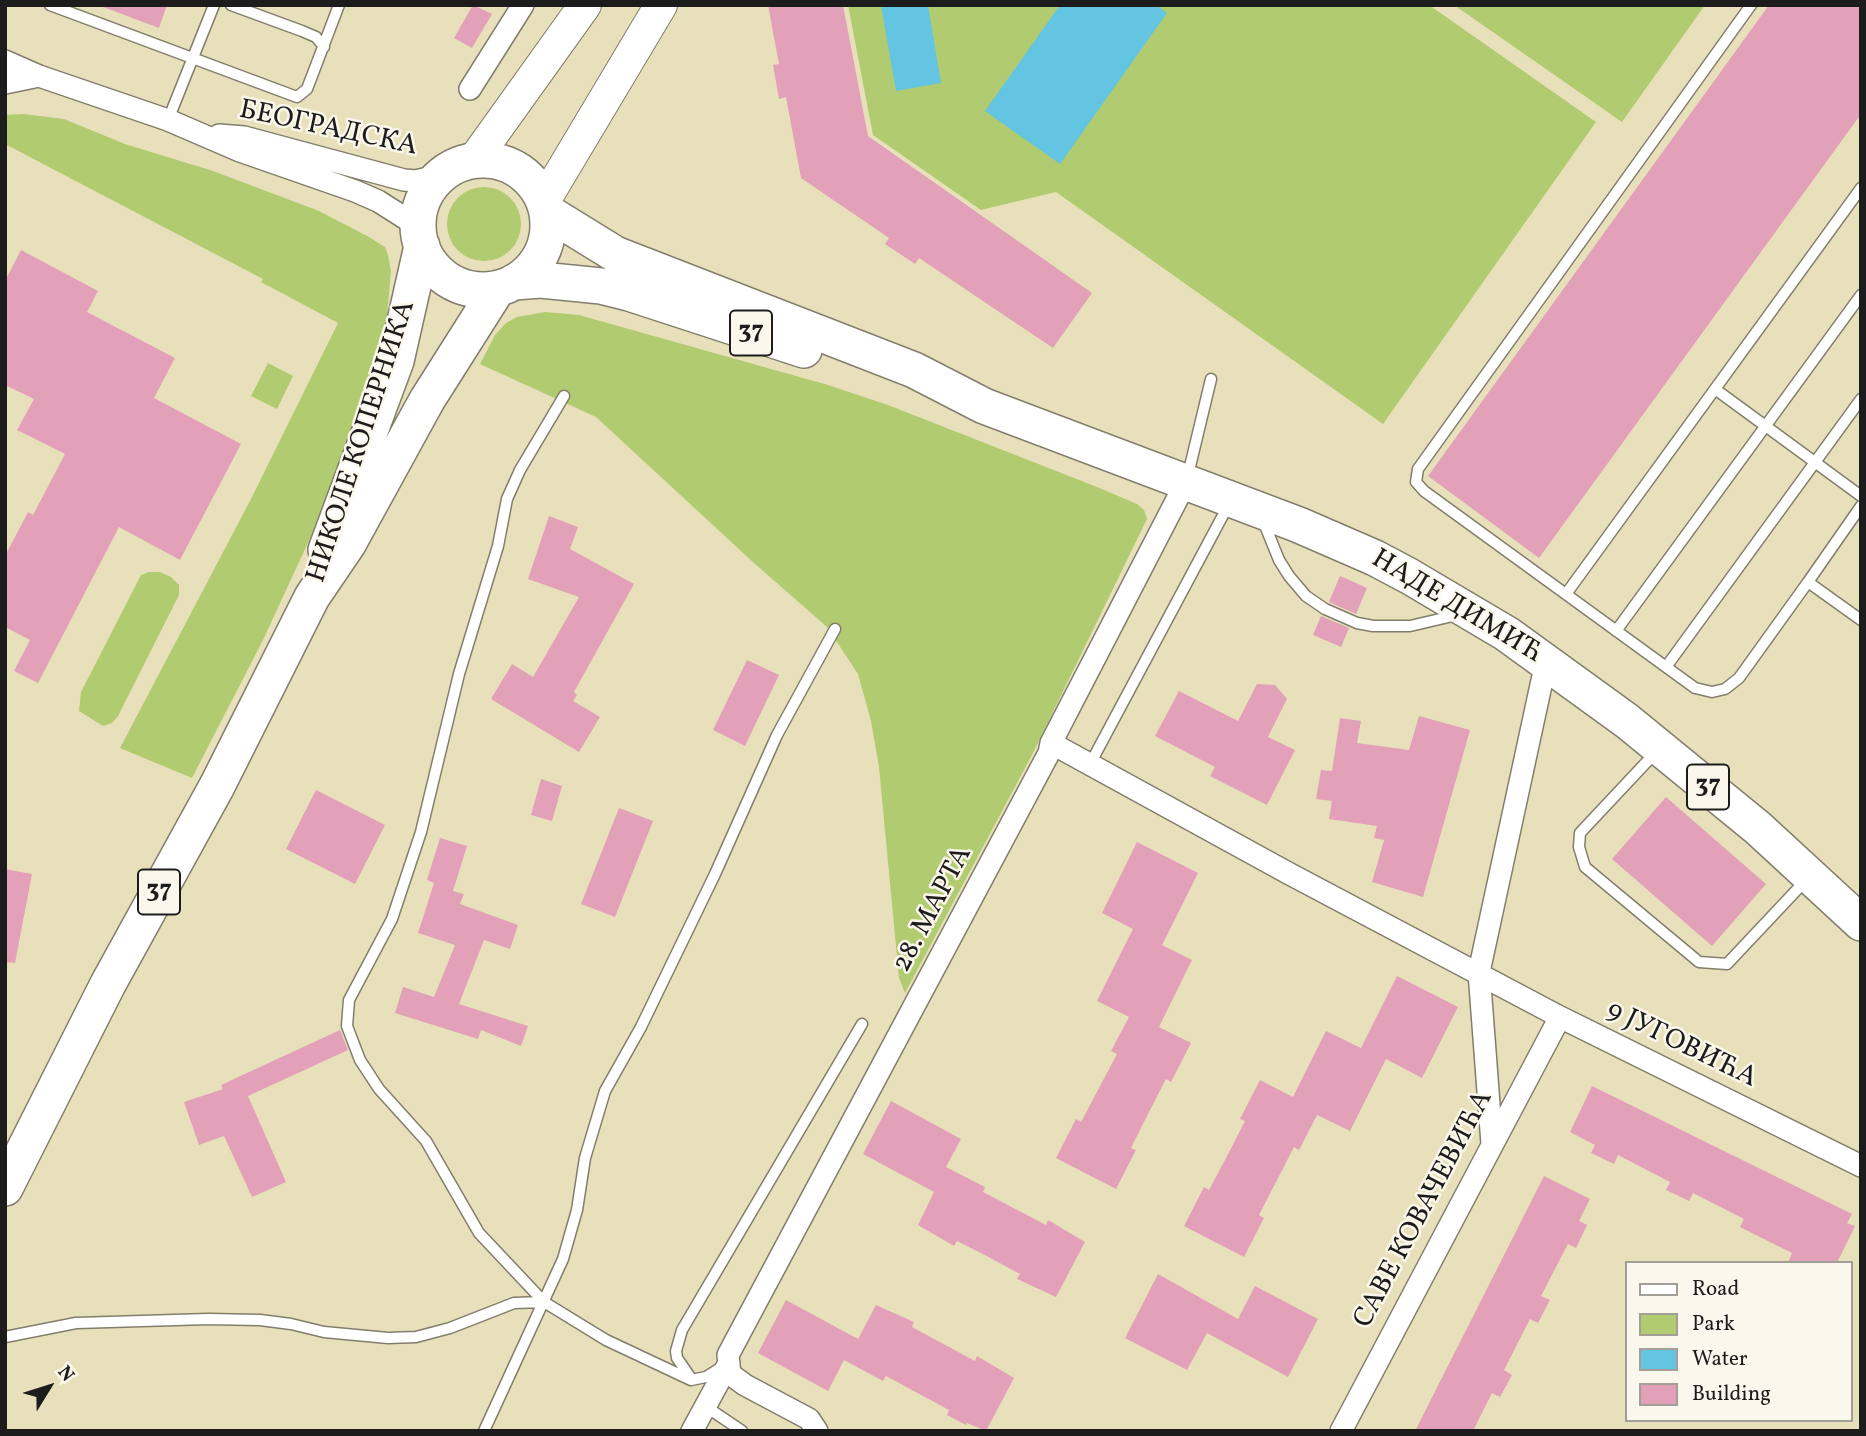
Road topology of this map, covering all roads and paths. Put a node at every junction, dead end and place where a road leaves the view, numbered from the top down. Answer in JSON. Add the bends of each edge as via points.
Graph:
{"nodes":[{"id":1,"x":50,"y":5,"type":"edge"},
{"id":2,"x":214,"y":5,"type":"edge"},
{"id":3,"x":231,"y":5,"type":"edge"},
{"id":4,"x":340,"y":5,"type":"edge"},
{"id":5,"x":523,"y":5,"type":"edge"},
{"id":6,"x":585,"y":5,"type":"edge"},
{"id":7,"x":661,"y":5,"type":"edge"},
{"id":8,"x":1751,"y":5,"type":"edge"},
{"id":9,"x":324,"y":47,"type":"junction"},
{"id":10,"x":191,"y":58,"type":"junction"},
{"id":11,"x":5,"y":61,"type":"edge"},
{"id":12,"x":39,"y":76,"type":"junction"},
{"id":13,"x":5,"y":83,"type":"edge"},
{"id":14,"x":470,"y":89,"type":"dead end"},
{"id":15,"x":169,"y":120,"type":"junction"},
{"id":16,"x":202,"y":133,"type":"junction"},
{"id":17,"x":474,"y":160,"type":"junction"},
{"id":18,"x":441,"y":175,"type":"junction"},
{"id":19,"x":1858,"y":196,"type":"edge"},
{"id":20,"x":545,"y":206,"type":"junction"},
{"id":21,"x":420,"y":236,"type":"junction"},
{"id":22,"x":506,"y":285,"type":"junction"},
{"id":23,"x":1861,"y":295,"type":"edge"},
{"id":24,"x":1211,"y":379,"type":"dead end"},
{"id":25,"x":1715,"y":389,"type":"junction"},
{"id":26,"x":564,"y":396,"type":"dead end"},
{"id":27,"x":1861,"y":399,"type":"edge"},
{"id":28,"x":984,"y":406,"type":"junction"},
{"id":29,"x":1765,"y":425,"type":"junction"},
{"id":30,"x":1815,"y":462,"type":"junction"},
{"id":31,"x":1186,"y":482,"type":"junction"},
{"id":32,"x":1861,"y":496,"type":"edge"},
{"id":33,"x":1245,"y":504,"type":"junction"},
{"id":34,"x":1861,"y":506,"type":"edge"},
{"id":35,"x":1808,"y":582,"type":"junction"},
{"id":36,"x":1566,"y":594,"type":"junction"},
{"id":37,"x":312,"y":597,"type":"junction"},
{"id":38,"x":1471,"y":611,"type":"junction"},
{"id":39,"x":1861,"y":620,"type":"edge"},
{"id":40,"x":835,"y":629,"type":"dead end"},
{"id":41,"x":1616,"y":631,"type":"junction"},
{"id":42,"x":1546,"y":662,"type":"junction"},
{"id":43,"x":1666,"y":667,"type":"junction"},
{"id":44,"x":1051,"y":743,"type":"junction"},
{"id":45,"x":1660,"y":747,"type":"junction"},
{"id":46,"x":1089,"y":766,"type":"junction"},
{"id":47,"x":1810,"y":876,"type":"junction"},
{"id":48,"x":1861,"y":923,"type":"edge"},
{"id":49,"x":1479,"y":972,"type":"junction"},
{"id":50,"x":1560,"y":1017,"type":"junction"},
{"id":51,"x":862,"y":1024,"type":"dead end"},
{"id":52,"x":1492,"y":1144,"type":"junction"},
{"id":53,"x":1861,"y":1166,"type":"edge"},
{"id":54,"x":5,"y":1188,"type":"edge"},
{"id":55,"x":544,"y":1301,"type":"junction"},
{"id":56,"x":5,"y":1337,"type":"edge"},
{"id":57,"x":729,"y":1363,"type":"junction"},
{"id":58,"x":691,"y":1380,"type":"junction"},
{"id":59,"x":705,"y":1406,"type":"junction"},
{"id":60,"x":484,"y":1431,"type":"edge"},
{"id":61,"x":692,"y":1431,"type":"edge"},
{"id":62,"x":742,"y":1431,"type":"edge"},
{"id":63,"x":817,"y":1431,"type":"edge"},
{"id":64,"x":1341,"y":1431,"type":"edge"}],
"edges":[{"from":1,"to":10,"type":"lane"},
{"from":2,"to":10,"type":"lane"},
{"from":3,"to":9,"type":"lane","via":[[302,30]]},
{"from":4,"to":9,"type":"lane"},
{"from":5,"to":14,"type":"street"},
{"from":6,"to":17,"type":"street"},
{"from":7,"to":20,"type":"street"},
{"from":8,"to":36,"type":"lane","via":[[1416,472],[1416,482],[1424,491]]},
{"from":9,"to":10,"type":"lane","via":[[307,89],[297,97]]},
{"from":10,"to":15,"type":"lane"},
{"from":11,"to":12,"type":"street","name":"БЕОГРАДСКА"},
{"from":12,"to":13,"type":"street"},
{"from":12,"to":15,"type":"street","name":"БЕОГРАДСКА"},
{"from":15,"to":16,"type":"street","name":"БЕОГРАДСКА"},
{"from":16,"to":18,"type":"street","name":"БЕОГРАДСКА","via":[[244,137],[404,180]]},
{"from":16,"to":21,"type":"street","name":"БЕОГРАДСКА","via":[[378,201]]},
{"from":17,"to":18,"type":"main road"},
{"from":17,"to":20,"type":"main road","number":"37","via":[[516,168],[532,182]]},
{"from":18,"to":21,"type":"main road","number":"37","via":[[424,198]]},
{"from":19,"to":25,"type":"lane"},
{"from":20,"to":22,"type":"main road","number":"37","via":[[548,230],[540,257],[529,271]]},
{"from":20,"to":28,"type":"main road","number":"37","via":[[615,254],[914,370]]},
{"from":21,"to":22,"type":"main road","number":"37","via":[[439,272],[457,284],[477,289]]},
{"from":21,"to":37,"type":"main road","name":"НИКОЛЕ КОПЕРНИКА","number":"37","via":[[396,361],[331,532]]},
{"from":22,"to":28,"type":"main road","number":"37","via":[[563,281],[629,293],[904,387]]},
{"from":22,"to":37,"type":"main road","name":"НИКОЛЕ КОПЕРНИКА","number":"37","via":[[427,400],[348,544]]},
{"from":23,"to":29,"type":"lane"},
{"from":24,"to":31,"type":"lane"},
{"from":25,"to":29,"type":"lane"},
{"from":25,"to":36,"type":"lane"},
{"from":26,"to":55,"type":"lane","via":[[506,499],[498,546],[459,674],[421,832],[392,919],[349,1000],[347,1026],[360,1060],[379,1089],[426,1141],[479,1233]]},
{"from":27,"to":30,"type":"lane"},
{"from":28,"to":31,"type":"main road","name":"НАДЕ ДИМИЋ","number":"37"},
{"from":29,"to":30,"type":"lane"},
{"from":29,"to":41,"type":"lane"},
{"from":30,"to":32,"type":"lane"},
{"from":30,"to":43,"type":"lane"},
{"from":31,"to":33,"type":"main road","name":"НАДЕ ДИМИЋ","number":"37"},
{"from":31,"to":44,"type":"street","name":"28. МАРТА"},
{"from":33,"to":38,"type":"main road","name":"НАДЕ ДИМИЋ","number":"37","via":[[1376,558]]},
{"from":33,"to":38,"type":"lane","via":[[1289,576],[1306,596],[1334,614],[1357,624],[1392,627]]},
{"from":33,"to":46,"type":"lane"},
{"from":34,"to":35,"type":"lane"},
{"from":35,"to":39,"type":"lane"},
{"from":35,"to":43,"type":"lane","via":[[1739,678],[1725,689],[1695,688]]},
{"from":36,"to":41,"type":"lane"},
{"from":37,"to":54,"type":"main road","name":"НИКОЛЕ КОПЕРНИКА","number":"37"},
{"from":38,"to":42,"type":"main road","name":"НАДЕ ДИМИЋ","number":"37"},
{"from":40,"to":55,"type":"lane","via":[[777,735],[715,874],[605,1091],[585,1158],[574,1223]]},
{"from":41,"to":43,"type":"lane"},
{"from":42,"to":45,"type":"main road","name":"НАДЕ ДИМИЋ","number":"37"},
{"from":42,"to":49,"type":"street"},
{"from":44,"to":46,"type":"street","name":"9 ЈУГОВИЋА"},
{"from":44,"to":57,"type":"street","name":"28. МАРТА","via":[[728,1355]]},
{"from":45,"to":47,"type":"main road","name":"НАДЕ ДИМИЋ","number":"37"},
{"from":45,"to":47,"type":"lane","via":[[1580,833],[1578,847],[1585,867],[1699,962],[1727,964]]},
{"from":46,"to":49,"type":"street","name":"9 ЈУГОВИЋА"},
{"from":47,"to":48,"type":"main road","name":"НАДЕ ДИМИЋ","number":"37"},
{"from":49,"to":50,"type":"street","name":"9 ЈУГОВИЋА"},
{"from":49,"to":52,"type":"street"},
{"from":50,"to":52,"type":"street","name":"САВЕ КОВАЧЕВИЋА"},
{"from":50,"to":53,"type":"street","name":"9 ЈУГОВИЋА"},
{"from":51,"to":58,"type":"lane","via":[[682,1330],[677,1358]]},
{"from":52,"to":64,"type":"street","name":"САВЕ КОВАЧЕВИЋА"},
{"from":55,"to":56,"type":"lane","via":[[514,1303],[415,1337],[324,1332],[260,1320],[208,1319],[76,1323]]},
{"from":55,"to":58,"type":"lane","via":[[606,1340]]},
{"from":55,"to":60,"type":"lane"},
{"from":57,"to":58,"type":"lane"},
{"from":57,"to":59,"type":"street","name":"28. МАРТА"},
{"from":57,"to":63,"type":"street","via":[[730,1374],[809,1419]]},
{"from":59,"to":61,"type":"street","name":"28. МАРТА"},
{"from":59,"to":62,"type":"lane"}]}
